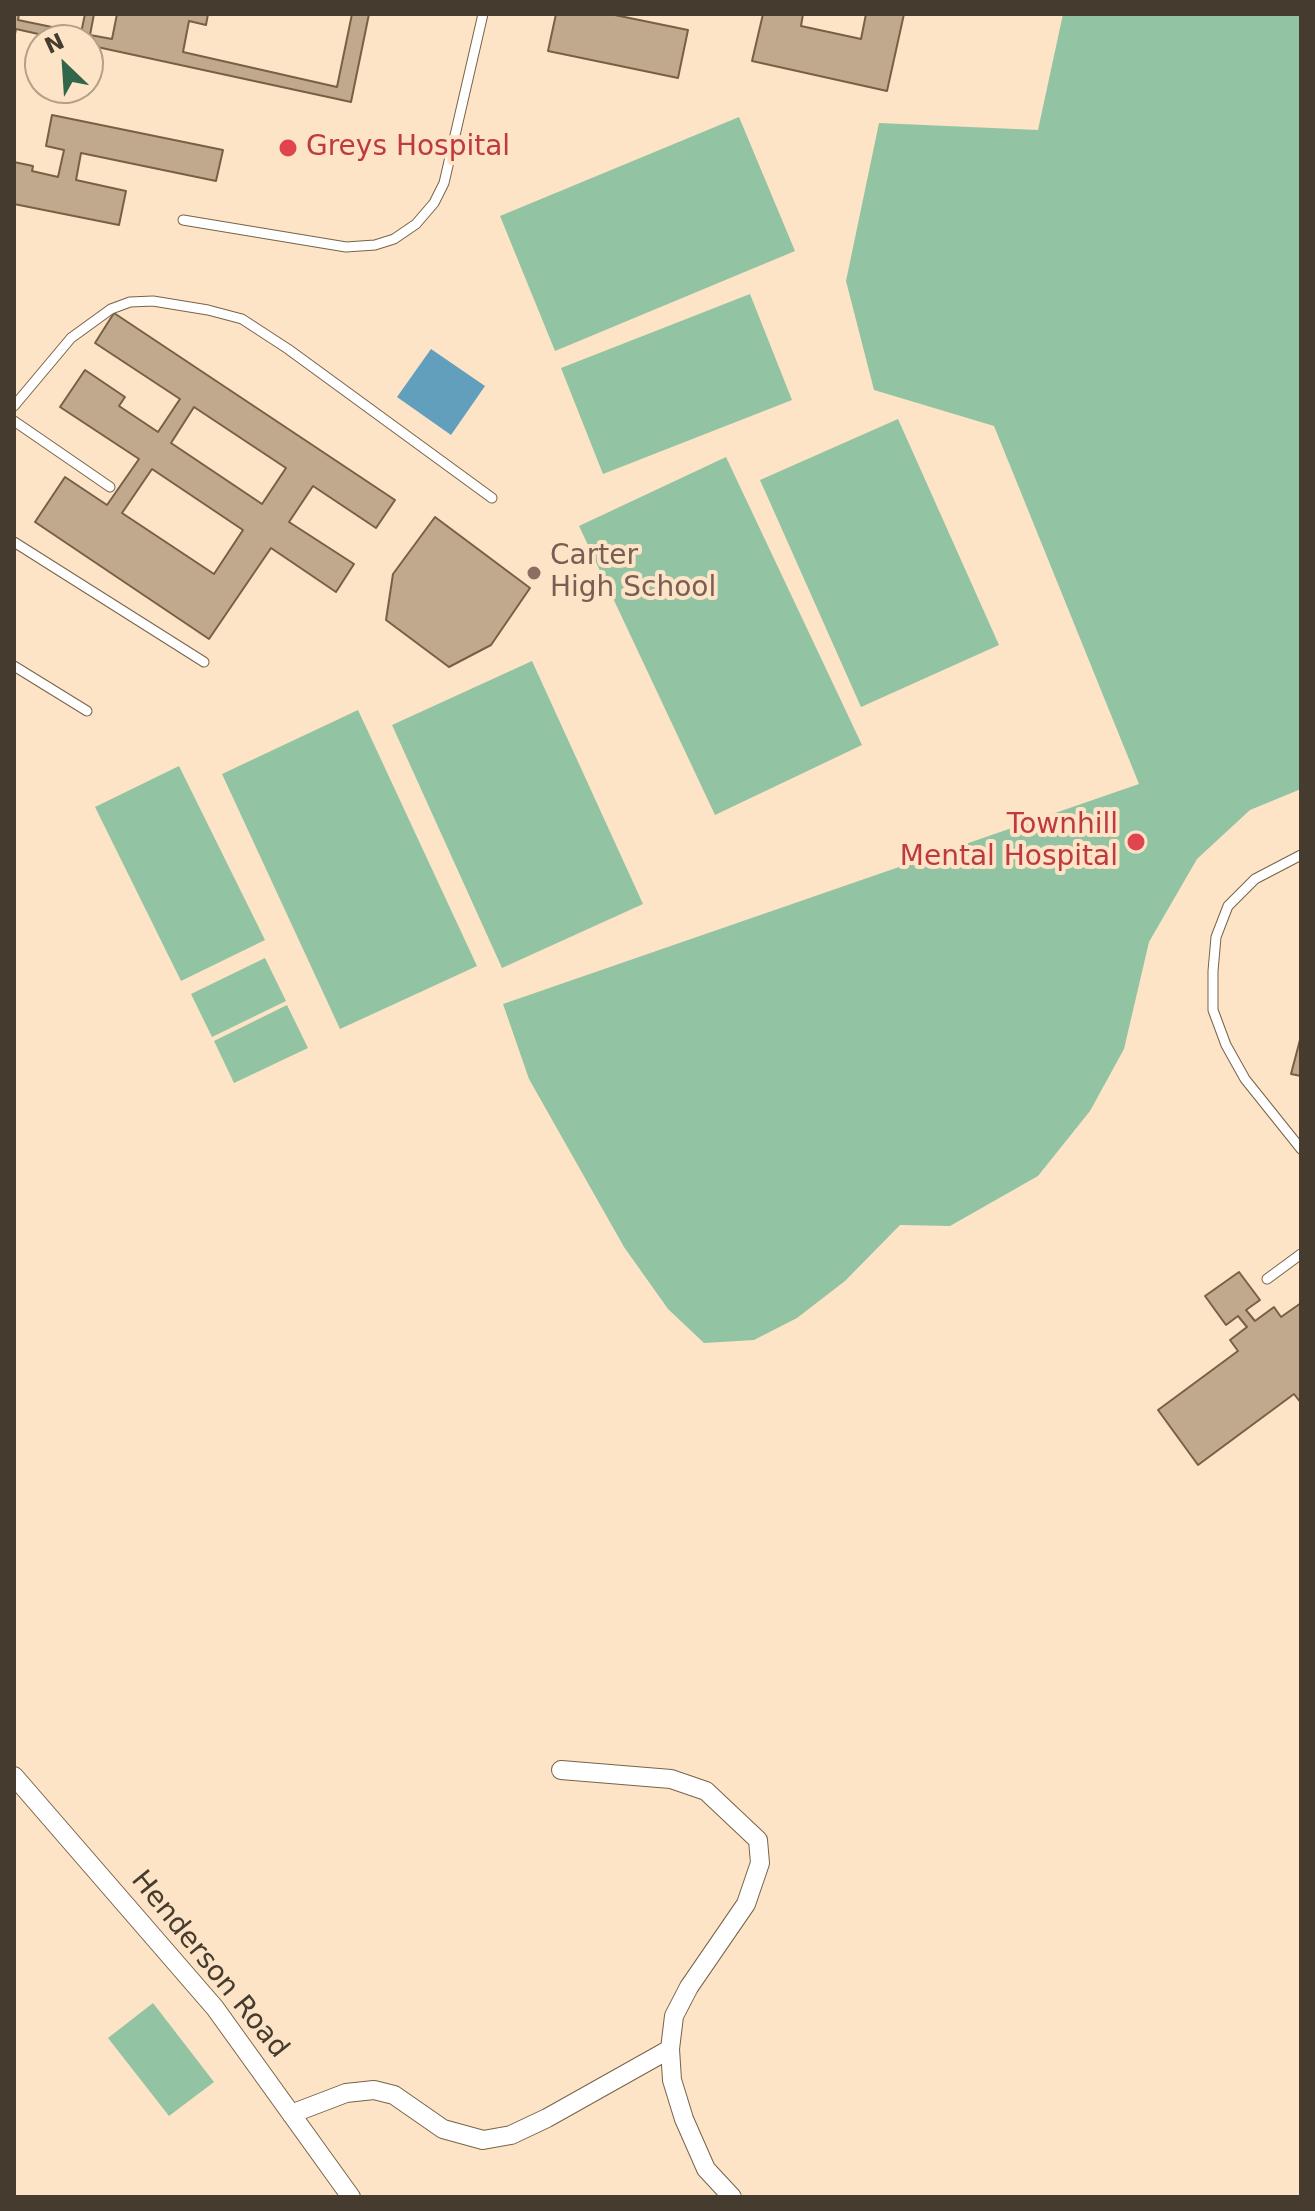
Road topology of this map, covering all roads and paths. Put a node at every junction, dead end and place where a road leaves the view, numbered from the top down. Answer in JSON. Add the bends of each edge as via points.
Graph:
{"nodes":[{"id":1,"x":483,"y":14,"type":"edge"},
{"id":2,"x":183,"y":220,"type":"dead end"},
{"id":3,"x":14,"y":406,"type":"edge"},
{"id":4,"x":14,"y":421,"type":"edge"},
{"id":5,"x":110,"y":487,"type":"dead end"},
{"id":6,"x":492,"y":498,"type":"dead end"},
{"id":7,"x":14,"y":542,"type":"edge"},
{"id":8,"x":204,"y":662,"type":"dead end"},
{"id":9,"x":14,"y":666,"type":"edge"},
{"id":10,"x":87,"y":711,"type":"dead end"},
{"id":11,"x":1301,"y":855,"type":"edge"},
{"id":12,"x":1301,"y":1149,"type":"edge"},
{"id":13,"x":1301,"y":1254,"type":"edge"},
{"id":14,"x":1267,"y":1279,"type":"dead end"},
{"id":15,"x":561,"y":1770,"type":"dead end"},
{"id":16,"x":14,"y":1776,"type":"edge"},
{"id":17,"x":670,"y":2049,"type":"junction"},
{"id":18,"x":291,"y":2114,"type":"junction"},
{"id":19,"x":351,"y":2197,"type":"edge"},
{"id":20,"x":732,"y":2197,"type":"edge"}],
"edges":[{"from":1,"to":2,"type":"lane","via":[[444,183],[416,224],[394,239],[346,247]]},
{"from":3,"to":6,"type":"lane","via":[[71,338],[111,309],[153,301],[208,310],[242,319],[288,349]]},
{"from":4,"to":5,"type":"lane"},
{"from":7,"to":8,"type":"lane"},
{"from":9,"to":10,"type":"lane"},
{"from":11,"to":12,"type":"lane","via":[[1255,879],[1228,906],[1216,937],[1213,1010],[1245,1079]]},
{"from":13,"to":14,"type":"lane"},
{"from":15,"to":17,"type":"street","via":[[671,1779],[706,1791],[758,1840],[760,1863],[746,1904],[689,1987],[674,2016]]},
{"from":16,"to":18,"type":"street","name":"Henderson Road","via":[[215,2008]]},
{"from":17,"to":18,"type":"street","via":[[547,2118],[511,2135],[483,2140],[443,2129],[394,2095],[374,2090],[346,2093]]},
{"from":17,"to":20,"type":"street","via":[[672,2080],[684,2119],[706,2169]]},
{"from":18,"to":19,"type":"street","name":"Henderson Road"}]}
